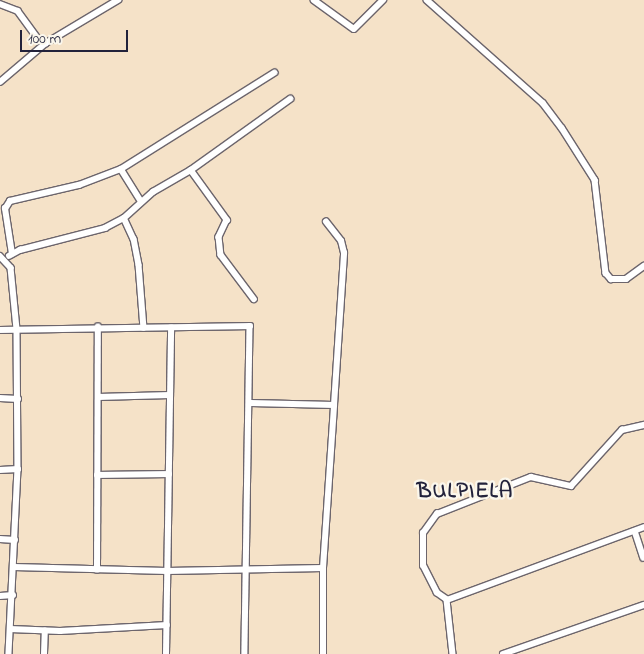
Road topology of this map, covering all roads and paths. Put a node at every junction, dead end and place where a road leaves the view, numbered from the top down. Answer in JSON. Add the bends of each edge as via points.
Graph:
{"nodes":[{"id":1,"x":118,"y":0,"type":"edge"},
{"id":2,"x":314,"y":0,"type":"edge"},
{"id":3,"x":383,"y":0,"type":"edge"},
{"id":4,"x":427,"y":0,"type":"edge"},
{"id":5,"x":0,"y":4,"type":"edge"},
{"id":6,"x":46,"y":43,"type":"junction"},
{"id":7,"x":274,"y":73,"type":"dead end"},
{"id":8,"x":0,"y":82,"type":"edge"},
{"id":9,"x":290,"y":99,"type":"dead end"},
{"id":10,"x":121,"y":169,"type":"junction"},
{"id":11,"x":191,"y":170,"type":"junction"},
{"id":12,"x":141,"y":201,"type":"junction"},
{"id":13,"x":124,"y":218,"type":"junction"},
{"id":14,"x":326,"y":222,"type":"dead end"},
{"id":15,"x":12,"y":254,"type":"junction"},
{"id":16,"x":3,"y":258,"type":"edge"},
{"id":17,"x":644,"y":266,"type":"edge"},
{"id":18,"x":254,"y":299,"type":"dead end"},
{"id":19,"x":98,"y":327,"type":"junction"},
{"id":20,"x":144,"y":328,"type":"junction"},
{"id":21,"x":171,"y":328,"type":"junction"},
{"id":22,"x":16,"y":329,"type":"junction"},
{"id":23,"x":0,"y":330,"type":"edge"},
{"id":24,"x":170,"y":395,"type":"junction"},
{"id":25,"x":98,"y":397,"type":"junction"},
{"id":26,"x":0,"y":398,"type":"edge"},
{"id":27,"x":18,"y":399,"type":"junction"},
{"id":28,"x":251,"y":403,"type":"junction"},
{"id":29,"x":334,"y":405,"type":"junction"},
{"id":30,"x":644,"y":425,"type":"edge"},
{"id":31,"x":18,"y":469,"type":"junction"},
{"id":32,"x":0,"y":470,"type":"edge"},
{"id":33,"x":97,"y":474,"type":"junction"},
{"id":34,"x":169,"y":474,"type":"junction"},
{"id":35,"x":644,"y":527,"type":"edge"},
{"id":36,"x":635,"y":531,"type":"junction"},
{"id":37,"x":0,"y":539,"type":"edge"},
{"id":38,"x":15,"y":540,"type":"junction"},
{"id":39,"x":644,"y":558,"type":"edge"},
{"id":40,"x":14,"y":567,"type":"junction"},
{"id":41,"x":248,"y":568,"type":"junction"},
{"id":42,"x":323,"y":568,"type":"junction"},
{"id":43,"x":97,"y":570,"type":"junction"},
{"id":44,"x":167,"y":571,"type":"junction"},
{"id":45,"x":13,"y":595,"type":"junction"},
{"id":46,"x":0,"y":596,"type":"edge"},
{"id":47,"x":447,"y":600,"type":"junction"},
{"id":48,"x":644,"y":605,"type":"edge"},
{"id":49,"x":167,"y":625,"type":"junction"},
{"id":50,"x":10,"y":630,"type":"junction"},
{"id":51,"x":45,"y":631,"type":"junction"},
{"id":52,"x":9,"y":654,"type":"edge"},
{"id":53,"x":44,"y":654,"type":"edge"},
{"id":54,"x":166,"y":654,"type":"edge"},
{"id":55,"x":245,"y":654,"type":"edge"},
{"id":56,"x":323,"y":654,"type":"edge"},
{"id":57,"x":453,"y":654,"type":"edge"},
{"id":58,"x":503,"y":654,"type":"edge"}],
"edges":[{"from":1,"to":6,"type":"street"},
{"from":2,"to":3,"type":"street","via":[[354,29]]},
{"from":4,"to":17,"type":"street","via":[[537,97],[562,128],[595,180],[606,273],[611,279],[626,279]]},
{"from":5,"to":6,"type":"street","via":[[18,11],[38,39]]},
{"from":6,"to":8,"type":"street"},
{"from":7,"to":10,"type":"street"},
{"from":9,"to":11,"type":"street"},
{"from":10,"to":12,"type":"street"},
{"from":10,"to":15,"type":"street","via":[[79,185],[10,201],[5,209]]},
{"from":11,"to":12,"type":"street"},
{"from":11,"to":18,"type":"street","via":[[227,220],[219,237],[221,255]]},
{"from":12,"to":13,"type":"street"},
{"from":13,"to":15,"type":"street","via":[[105,228]]},
{"from":13,"to":20,"type":"street","via":[[134,239],[139,265]]},
{"from":14,"to":29,"type":"street","via":[[341,241],[344,253]]},
{"from":15,"to":16,"type":"street"},
{"from":16,"to":22,"type":"street","via":[[11,268]]},
{"from":19,"to":20,"type":"street"},
{"from":19,"to":22,"type":"street"},
{"from":19,"to":25,"type":"street"},
{"from":20,"to":21,"type":"street"},
{"from":21,"to":24,"type":"street"},
{"from":21,"to":28,"type":"street","via":[[250,326]]},
{"from":22,"to":23,"type":"street"},
{"from":22,"to":27,"type":"street"},
{"from":24,"to":25,"type":"street"},
{"from":24,"to":34,"type":"street"},
{"from":25,"to":33,"type":"street"},
{"from":26,"to":27,"type":"street"},
{"from":27,"to":31,"type":"street"},
{"from":28,"to":29,"type":"street"},
{"from":28,"to":41,"type":"street"},
{"from":29,"to":42,"type":"street"},
{"from":30,"to":47,"type":"street","via":[[622,430],[571,486],[531,477],[437,514],[423,533],[423,566],[436,592]]},
{"from":31,"to":32,"type":"street"},
{"from":31,"to":38,"type":"street"},
{"from":33,"to":34,"type":"street"},
{"from":33,"to":43,"type":"street"},
{"from":34,"to":44,"type":"street"},
{"from":35,"to":36,"type":"street"},
{"from":36,"to":39,"type":"street"},
{"from":36,"to":47,"type":"street"},
{"from":37,"to":38,"type":"street"},
{"from":38,"to":40,"type":"street"},
{"from":40,"to":43,"type":"street"},
{"from":40,"to":45,"type":"street"},
{"from":41,"to":42,"type":"street"},
{"from":41,"to":44,"type":"street"},
{"from":41,"to":55,"type":"street"},
{"from":42,"to":56,"type":"street"},
{"from":43,"to":44,"type":"street"},
{"from":44,"to":49,"type":"street"},
{"from":45,"to":46,"type":"street"},
{"from":45,"to":50,"type":"street"},
{"from":47,"to":57,"type":"street"},
{"from":48,"to":58,"type":"street"},
{"from":49,"to":51,"type":"street"},
{"from":49,"to":54,"type":"street"},
{"from":50,"to":51,"type":"street"},
{"from":50,"to":52,"type":"street"},
{"from":51,"to":53,"type":"street"}]}
